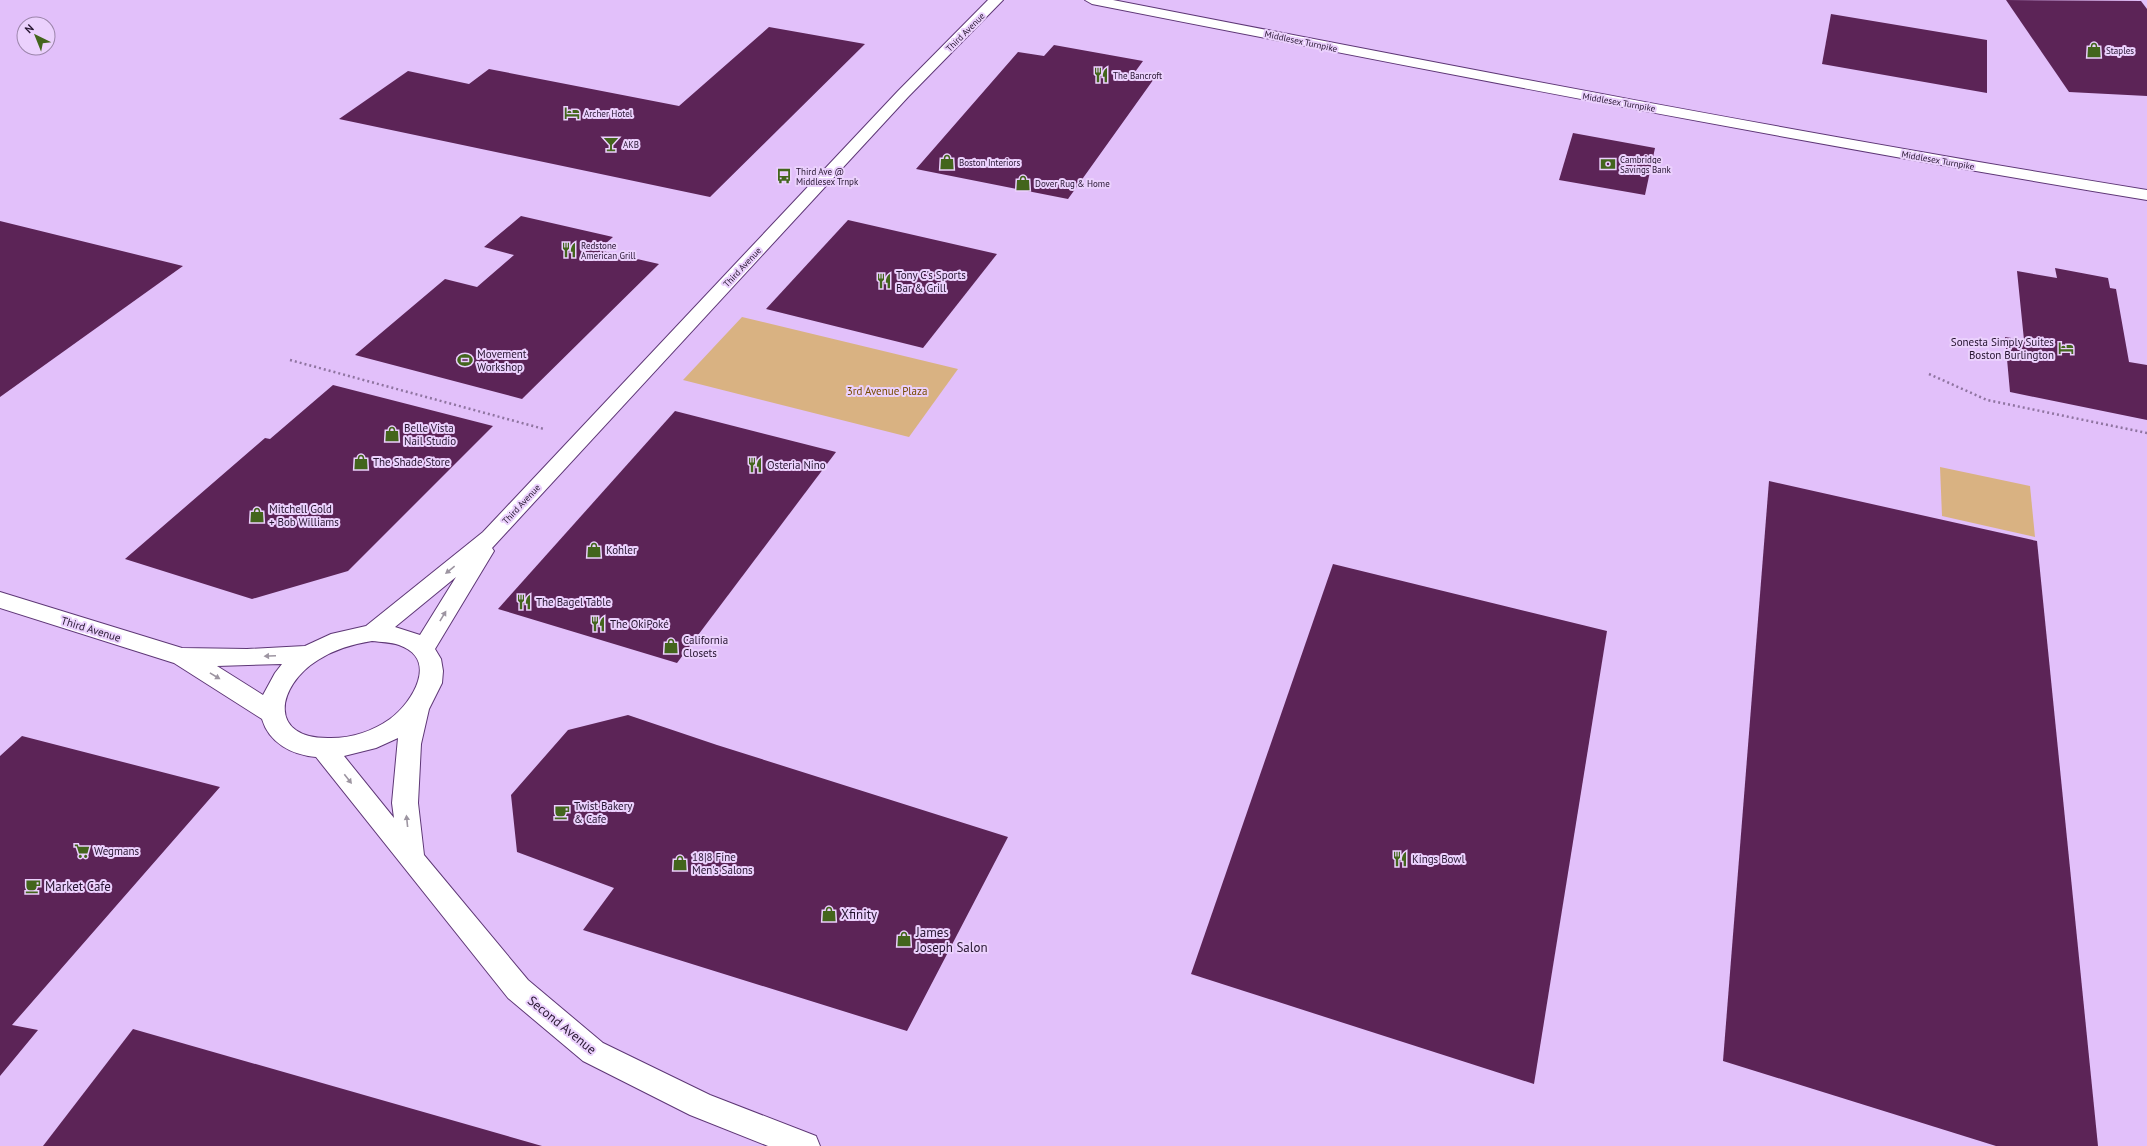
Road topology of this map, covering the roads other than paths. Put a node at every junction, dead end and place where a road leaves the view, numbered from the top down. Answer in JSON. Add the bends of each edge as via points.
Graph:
{"nodes":[{"id":1,"x":996,"y":0,"type":"edge"},
{"id":2,"x":1092,"y":0,"type":"edge"},
{"id":3,"x":2147,"y":195,"type":"edge"},
{"id":4,"x":491,"y":537,"type":"junction"},
{"id":5,"x":0,"y":600,"type":"edge"},
{"id":6,"x":372,"y":633,"type":"junction"},
{"id":7,"x":423,"y":649,"type":"junction"},
{"id":8,"x":309,"y":654,"type":"junction"},
{"id":9,"x":182,"y":657,"type":"junction"},
{"id":10,"x":417,"y":708,"type":"junction"},
{"id":11,"x":272,"y":714,"type":"junction"},
{"id":12,"x":324,"y":748,"type":"junction"},
{"id":13,"x":412,"y":860,"type":"junction"},
{"id":14,"x":805,"y":1146,"type":"edge"}],
"edges":[{"from":1,"to":4,"type":"street","name":"Third Avenue","via":[[903,94]]},
{"from":2,"to":3,"type":"street","name":"Middlesex Turnpike","via":[[1520,84]]},
{"from":4,"to":6,"type":"street","name":"Third Avenue","one_way":true},
{"from":7,"to":4,"type":"street","name":"Third Avenue","one_way":true},
{"from":5,"to":9,"type":"street","name":"Third Avenue"},
{"from":6,"to":7,"type":"street","via":[[393,634],[410,640]]},
{"from":6,"to":8,"type":"street","via":[[350,636],[329,643]]},
{"from":7,"to":10,"type":"street","via":[[431,661],[432,676],[427,692]]},
{"from":8,"to":9,"type":"street","name":"Third Avenue","one_way":true,"via":[[246,658]]},
{"from":8,"to":11,"type":"street","via":[[280,682],[273,698]]},
{"from":9,"to":11,"type":"street","name":"Third Avenue","one_way":true},
{"from":10,"to":12,"type":"street","via":[[399,725],[376,738],[349,746]]},
{"from":13,"to":10,"type":"street","one_way":true,"via":[[405,803],[409,744]]},
{"from":11,"to":12,"type":"street","via":[[277,727],[287,738],[304,746]]},
{"from":12,"to":13,"type":"street","name":"Second Avenue","one_way":true},
{"from":13,"to":14,"type":"street","name":"Second Avenue","via":[[518,989],[593,1052],[700,1105]]}]}
